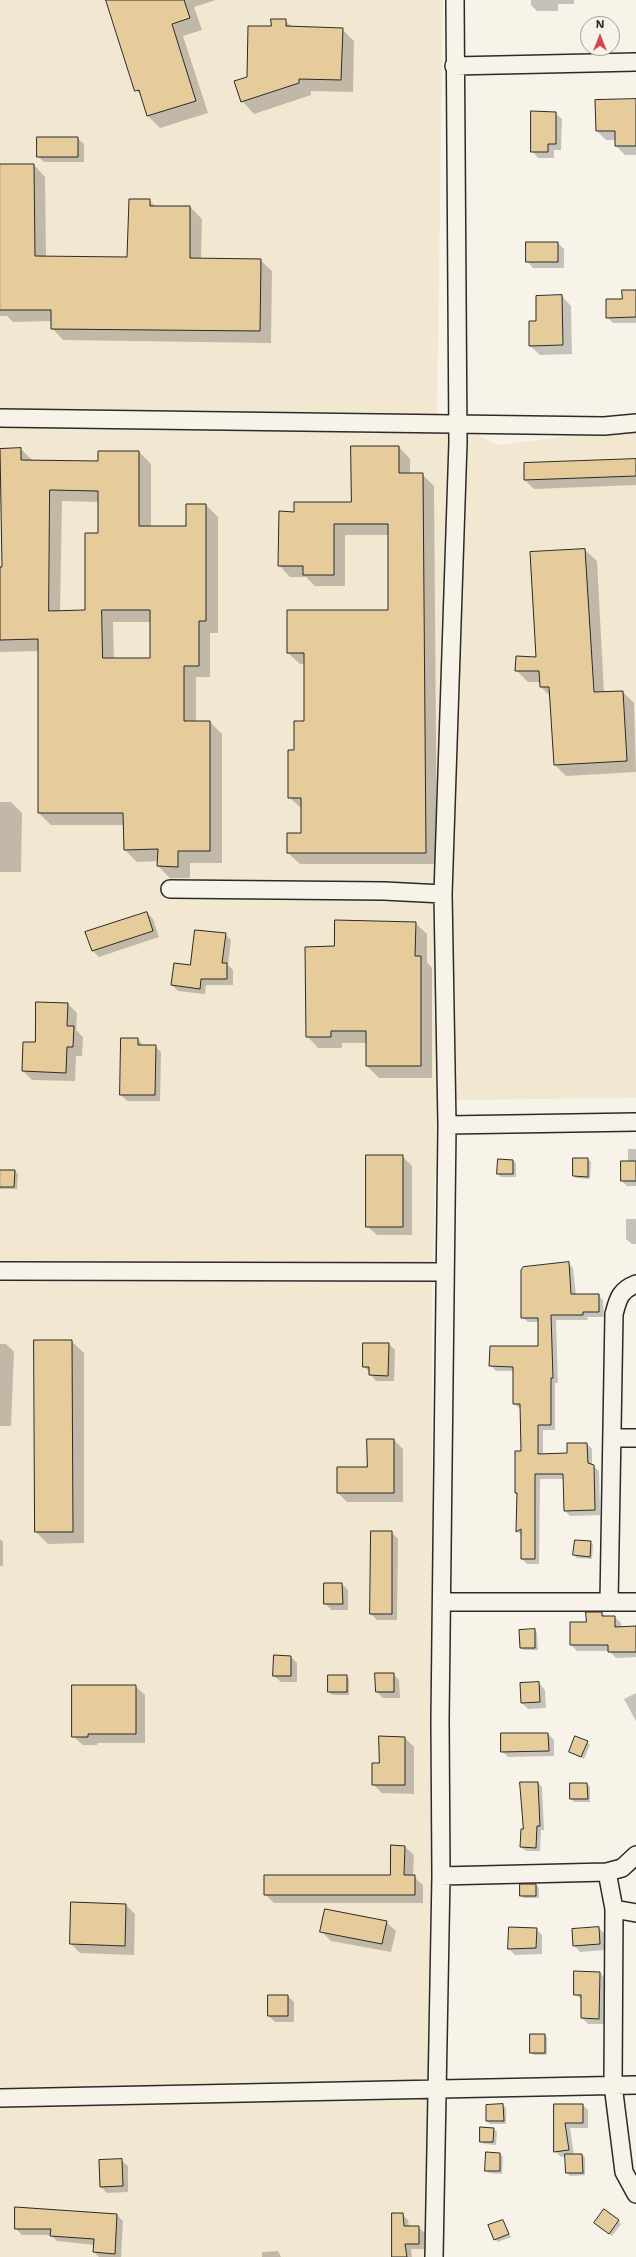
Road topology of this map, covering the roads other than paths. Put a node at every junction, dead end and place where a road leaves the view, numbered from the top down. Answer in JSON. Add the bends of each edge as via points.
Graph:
{"nodes":[{"id":1,"x":455,"y":0,"type":"edge"},
{"id":2,"x":636,"y":62,"type":"edge"},
{"id":3,"x":454,"y":66,"type":"junction"},
{"id":4,"x":0,"y":418,"type":"edge"},
{"id":5,"x":636,"y":423,"type":"edge"},
{"id":6,"x":458,"y":424,"type":"junction"},
{"id":7,"x":170,"y":889,"type":"dead end"},
{"id":8,"x":444,"y":894,"type":"junction"},
{"id":9,"x":636,"y":1122,"type":"edge"},
{"id":10,"x":447,"y":1125,"type":"junction"},
{"id":11,"x":0,"y":1271,"type":"edge"},
{"id":12,"x":445,"y":1272,"type":"junction"},
{"id":13,"x":636,"y":1284,"type":"edge"},
{"id":14,"x":612,"y":1438,"type":"junction"},
{"id":15,"x":636,"y":1438,"type":"edge"},
{"id":16,"x":442,"y":1602,"type":"junction"},
{"id":17,"x":609,"y":1602,"type":"junction"},
{"id":18,"x":636,"y":1602,"type":"edge"},
{"id":19,"x":636,"y":1855,"type":"edge"},
{"id":20,"x":607,"y":1872,"type":"junction"},
{"id":21,"x":441,"y":1876,"type":"junction"},
{"id":22,"x":614,"y":1909,"type":"junction"},
{"id":23,"x":636,"y":1912,"type":"edge"},
{"id":24,"x":613,"y":2085,"type":"junction"},
{"id":25,"x":636,"y":2085,"type":"edge"},
{"id":26,"x":437,"y":2090,"type":"junction"},
{"id":27,"x":0,"y":2098,"type":"edge"},
{"id":28,"x":636,"y":2194,"type":"edge"},
{"id":29,"x":434,"y":2257,"type":"edge"}],
"edges":[{"from":1,"to":3,"type":"street"},
{"from":2,"to":3,"type":"street"},
{"from":3,"to":6,"type":"street"},
{"from":4,"to":6,"type":"street"},
{"from":5,"to":6,"type":"street","via":[[604,426]]},
{"from":6,"to":8,"type":"street"},
{"from":7,"to":8,"type":"street"},
{"from":8,"to":10,"type":"street"},
{"from":9,"to":10,"type":"street"},
{"from":10,"to":12,"type":"street"},
{"from":11,"to":12,"type":"street"},
{"from":12,"to":16,"type":"street"},
{"from":13,"to":14,"type":"street","via":[[626,1288],[618,1296],[614,1314]]},
{"from":14,"to":15,"type":"street"},
{"from":14,"to":17,"type":"street"},
{"from":16,"to":17,"type":"street"},
{"from":16,"to":21,"type":"street"},
{"from":17,"to":18,"type":"street"},
{"from":19,"to":20,"type":"street","via":[[622,1868]]},
{"from":20,"to":21,"type":"street"},
{"from":20,"to":22,"type":"street"},
{"from":21,"to":26,"type":"street"},
{"from":22,"to":23,"type":"street"},
{"from":22,"to":24,"type":"street"},
{"from":24,"to":25,"type":"street"},
{"from":24,"to":26,"type":"street"},
{"from":24,"to":28,"type":"street","via":[[624,2172]]},
{"from":26,"to":27,"type":"street"},
{"from":26,"to":29,"type":"street"}]}
